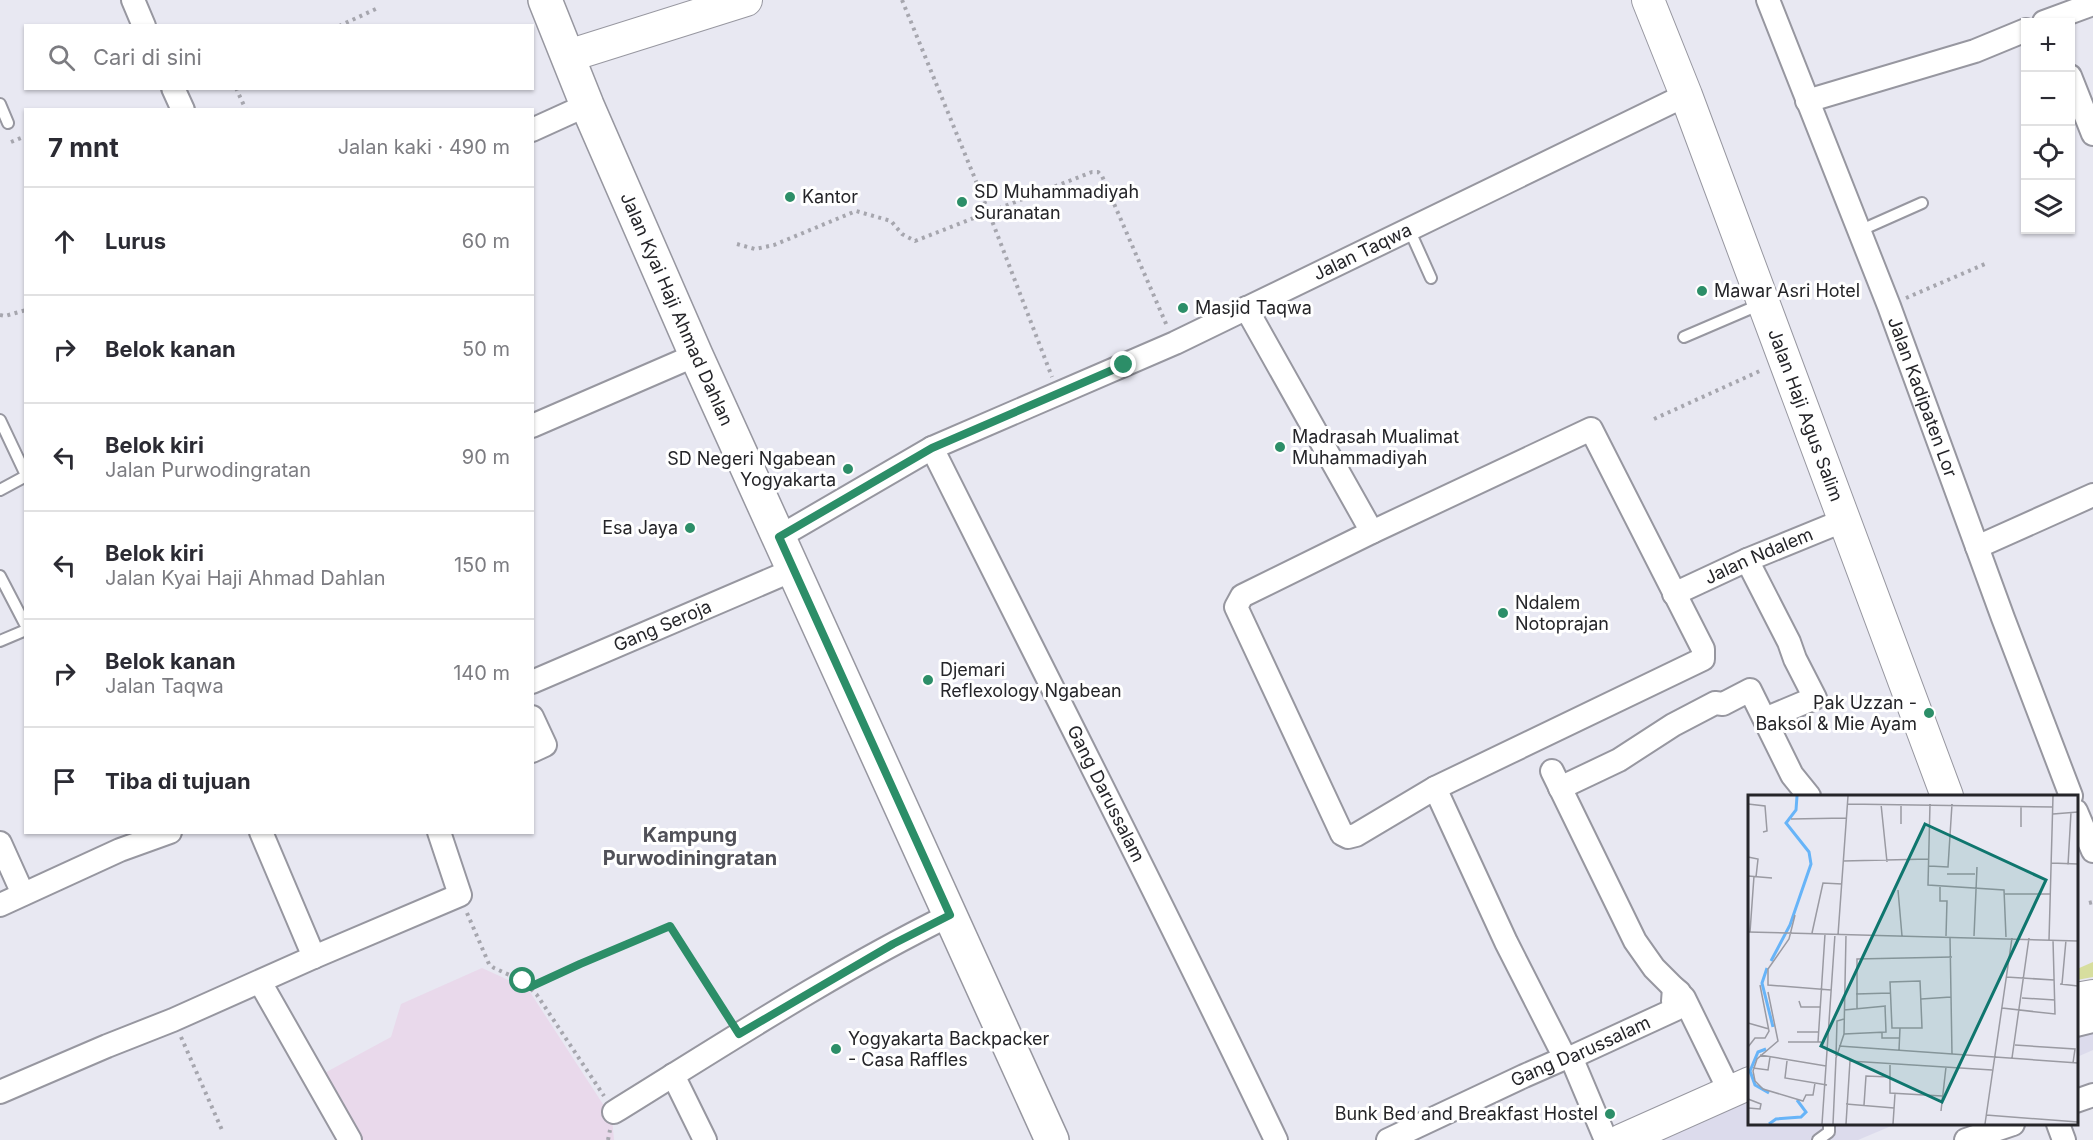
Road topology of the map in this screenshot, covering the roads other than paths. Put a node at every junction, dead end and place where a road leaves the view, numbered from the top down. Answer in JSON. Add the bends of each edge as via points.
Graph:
{"nodes":[{"id":1,"x":133,"y":0,"type":"edge"},
{"id":2,"x":545,"y":0,"type":"edge"},
{"id":3,"x":746,"y":0,"type":"edge"},
{"id":4,"x":1648,"y":0,"type":"edge"},
{"id":5,"x":1768,"y":0,"type":"edge"},
{"id":6,"x":2093,"y":4,"type":"edge"},
{"id":7,"x":2058,"y":18,"type":"edge"},
{"id":8,"x":143,"y":24,"type":"edge"},
{"id":9,"x":2021,"y":32,"type":"edge"},
{"id":10,"x":568,"y":56,"type":"junction"},
{"id":11,"x":2075,"y":89,"type":"edge"},
{"id":12,"x":174,"y":90,"type":"edge"},
{"id":13,"x":1686,"y":94,"type":"junction"},
{"id":14,"x":1807,"y":101,"type":"junction"},
{"id":15,"x":0,"y":104,"type":"edge"},
{"id":16,"x":587,"y":105,"type":"junction"},
{"id":17,"x":182,"y":108,"type":"edge"},
{"id":18,"x":8,"y":123,"type":"dead end"},
{"id":19,"x":534,"y":129,"type":"edge"},
{"id":20,"x":2093,"y":134,"type":"edge"},
{"id":21,"x":1922,"y":203,"type":"dead end"},
{"id":22,"x":1409,"y":229,"type":"junction"},
{"id":23,"x":1859,"y":231,"type":"junction"},
{"id":24,"x":1431,"y":278,"type":"dead end"},
{"id":25,"x":1764,"y":303,"type":"junction"},
{"id":26,"x":1246,"y":308,"type":"junction"},
{"id":27,"x":1684,"y":336,"type":"dead end"},
{"id":28,"x":696,"y":356,"type":"junction"},
{"id":29,"x":0,"y":420,"type":"edge"},
{"id":30,"x":534,"y":425,"type":"edge"},
{"id":31,"x":932,"y":448,"type":"junction"},
{"id":32,"x":24,"y":471,"type":"edge"},
{"id":33,"x":24,"y":476,"type":"edge"},
{"id":34,"x":0,"y":490,"type":"edge"},
{"id":35,"x":2092,"y":499,"type":"edge"},
{"id":36,"x":1845,"y":520,"type":"junction"},
{"id":37,"x":1372,"y":532,"type":"junction"},
{"id":38,"x":779,"y":537,"type":"junction"},
{"id":39,"x":1977,"y":547,"type":"junction"},
{"id":40,"x":1747,"y":560,"type":"junction"},
{"id":41,"x":793,"y":570,"type":"junction"},
{"id":42,"x":0,"y":576,"type":"edge"},
{"id":43,"x":1674,"y":594,"type":"junction"},
{"id":44,"x":24,"y":624,"type":"edge"},
{"id":45,"x":24,"y":629,"type":"edge"},
{"id":46,"x":0,"y":641,"type":"edge"},
{"id":47,"x":534,"y":681,"type":"edge"},
{"id":48,"x":1765,"y":719,"type":"junction"},
{"id":49,"x":534,"y":721,"type":"edge"},
{"id":50,"x":534,"y":750,"type":"edge"},
{"id":51,"x":1435,"y":788,"type":"junction"},
{"id":52,"x":1808,"y":795,"type":"edge"},
{"id":53,"x":1947,"y":795,"type":"edge"},
{"id":54,"x":2071,"y":795,"type":"edge"},
{"id":55,"x":2078,"y":816,"type":"edge"},
{"id":56,"x":164,"y":834,"type":"edge"},
{"id":57,"x":262,"y":834,"type":"edge"},
{"id":58,"x":440,"y":834,"type":"edge"},
{"id":59,"x":0,"y":843,"type":"edge"},
{"id":60,"x":2092,"y":850,"type":"edge"},
{"id":61,"x":23,"y":894,"type":"junction"},
{"id":62,"x":0,"y":905,"type":"edge"},
{"id":63,"x":950,"y":915,"type":"junction"},
{"id":64,"x":314,"y":957,"type":"junction"},
{"id":65,"x":260,"y":982,"type":"junction"},
{"id":66,"x":1679,"y":993,"type":"junction"},
{"id":67,"x":2093,"y":996,"type":"edge"},
{"id":68,"x":2078,"y":999,"type":"edge"},
{"id":69,"x":2093,"y":1021,"type":"edge"},
{"id":70,"x":2078,"y":1024,"type":"edge"},
{"id":71,"x":1568,"y":1058,"type":"junction"},
{"id":72,"x":673,"y":1075,"type":"junction"},
{"id":73,"x":1740,"y":1088,"type":"edge"},
{"id":74,"x":0,"y":1092,"type":"edge"},
{"id":75,"x":2093,"y":1095,"type":"edge"},
{"id":76,"x":2078,"y":1100,"type":"edge"},
{"id":77,"x":614,"y":1112,"type":"road end"},
{"id":78,"x":1829,"y":1125,"type":"edge"},
{"id":79,"x":2010,"y":1125,"type":"edge"},
{"id":80,"x":2058,"y":1125,"type":"edge"},
{"id":81,"x":350,"y":1140,"type":"edge"},
{"id":82,"x":705,"y":1140,"type":"edge"},
{"id":83,"x":1052,"y":1140,"type":"edge"},
{"id":84,"x":1276,"y":1140,"type":"edge"},
{"id":85,"x":1388,"y":1140,"type":"edge"},
{"id":86,"x":1606,"y":1140,"type":"edge"},
{"id":87,"x":1623,"y":1140,"type":"edge"},
{"id":88,"x":1818,"y":1140,"type":"edge"},
{"id":89,"x":1966,"y":1140,"type":"edge"},
{"id":90,"x":2064,"y":1140,"type":"edge"}],
"edges":[{"from":1,"to":8,"type":"street"},
{"from":2,"to":10,"type":"main road","name":"Jalan Kyai Haji Ahmad Dahlan"},
{"from":3,"to":10,"type":"street"},
{"from":4,"to":13,"type":"street","name":"Jalan Haji Agus Salim"},
{"from":5,"to":14,"type":"street","name":"Jalan Kadipaten Lor"},
{"from":6,"to":7,"type":"street"},
{"from":9,"to":14,"type":"street","via":[[1975,51]]},
{"from":10,"to":16,"type":"main road","name":"Jalan Kyai Haji Ahmad Dahlan"},
{"from":11,"to":20,"type":"street"},
{"from":12,"to":17,"type":"street"},
{"from":13,"to":22,"type":"street","name":"Jalan Taqwa"},
{"from":13,"to":25,"type":"street","name":"Jalan Haji Agus Salim"},
{"from":14,"to":23,"type":"street","name":"Jalan Kadipaten Lor"},
{"from":15,"to":18,"type":"lane"},
{"from":16,"to":19,"type":"street"},
{"from":16,"to":28,"type":"main road","name":"Jalan Kyai Haji Ahmad Dahlan"},
{"from":21,"to":23,"type":"lane"},
{"from":22,"to":24,"type":"lane"},
{"from":22,"to":26,"type":"street","name":"Jalan Taqwa"},
{"from":23,"to":39,"type":"street","name":"Jalan Kadipaten Lor"},
{"from":25,"to":27,"type":"lane"},
{"from":25,"to":36,"type":"street","name":"Jalan Haji Agus Salim"},
{"from":26,"to":31,"type":"street","name":"Jalan Taqwa","via":[[1175,343]]},
{"from":26,"to":37,"type":"street"},
{"from":28,"to":30,"type":"street"},
{"from":28,"to":38,"type":"main road","name":"Jalan Kyai Haji Ahmad Dahlan"},
{"from":29,"to":32,"type":"lane"},
{"from":31,"to":38,"type":"street","name":"Jalan Taqwa"},
{"from":31,"to":84,"type":"street","name":"Gang Darussalam"},
{"from":33,"to":34,"type":"lane"},
{"from":35,"to":39,"type":"street"},
{"from":36,"to":40,"type":"street","name":"Jalan Ndalem"},
{"from":36,"to":53,"type":"street","name":"Jalan Haji Agus Salim"},
{"from":37,"to":43,"type":"street","via":[[1591,429]]},
{"from":37,"to":51,"type":"street","via":[[1242,596],[1236,607],[1342,834],[1356,835]]},
{"from":38,"to":41,"type":"main road","name":"Jalan Kyai Haji Ahmad Dahlan"},
{"from":39,"to":54,"type":"street","name":"Jalan Kadipaten Lor"},
{"from":40,"to":43,"type":"street","name":"Jalan Ndalem"},
{"from":40,"to":48,"type":"street","via":[[1815,698]]},
{"from":41,"to":47,"type":"street","name":"Gang Seroja"},
{"from":41,"to":63,"type":"main road","name":"Jalan Kyai Haji Ahmad Dahlan"},
{"from":42,"to":44,"type":"lane"},
{"from":43,"to":51,"type":"street","via":[[1703,649],[1700,661]]},
{"from":45,"to":46,"type":"lane"},
{"from":48,"to":52,"type":"street","via":[[1792,775]]},
{"from":48,"to":66,"type":"street","via":[[1750,690],[1673,725],[1619,760],[1556,780],[1635,941]]},
{"from":49,"to":50,"type":"street","via":[[545,745]]},
{"from":51,"to":71,"type":"street","via":[[1506,942]]},
{"from":55,"to":60,"type":"street"},
{"from":56,"to":61,"type":"street"},
{"from":57,"to":64,"type":"street"},
{"from":58,"to":64,"type":"street","via":[[460,896]]},
{"from":59,"to":61,"type":"street"},
{"from":61,"to":62,"type":"street"},
{"from":63,"to":72,"type":"street","via":[[893,944]]},
{"from":63,"to":83,"type":"main road","name":"Jalan Kyai Haji Ahmad Dahlan"},
{"from":64,"to":65,"type":"street"},
{"from":65,"to":74,"type":"street"},
{"from":65,"to":81,"type":"street"},
{"from":66,"to":71,"type":"street","name":"Gang Darussalam","via":[[1673,1000],[1676,1009]]},
{"from":66,"to":73,"type":"street"},
{"from":67,"to":68,"type":"street"},
{"from":69,"to":70,"type":"street"},
{"from":71,"to":85,"type":"street","name":"Gang Darussalam"},
{"from":71,"to":86,"type":"street"},
{"from":72,"to":77,"type":"street"},
{"from":72,"to":82,"type":"street"},
{"from":73,"to":87,"type":"street"},
{"from":75,"to":76,"type":"street"},
{"from":78,"to":88,"type":"lane","via":[[1829,1132]]},
{"from":79,"to":89,"type":"street"},
{"from":80,"to":90,"type":"street"}]}
